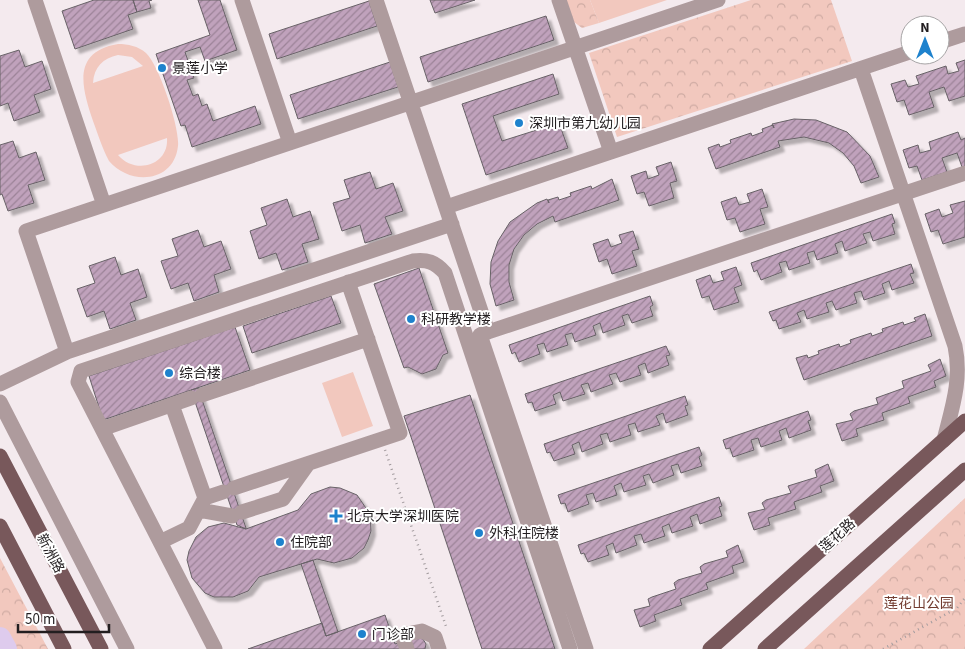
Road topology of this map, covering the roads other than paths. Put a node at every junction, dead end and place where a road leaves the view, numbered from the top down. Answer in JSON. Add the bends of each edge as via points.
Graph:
{"nodes":[{"id":1,"x":35,"y":0,"type":"edge"},
{"id":2,"x":242,"y":0,"type":"edge"},
{"id":3,"x":376,"y":0,"type":"edge"},
{"id":4,"x":559,"y":0,"type":"edge"},
{"id":5,"x":718,"y":0,"type":"edge"},
{"id":6,"x":965,"y":34,"type":"edge"},
{"id":7,"x":950,"y":39,"type":"edge"},
{"id":8,"x":575,"y":48,"type":"junction"},
{"id":9,"x":900,"y":55,"type":"edge"},
{"id":10,"x":861,"y":68,"type":"junction"},
{"id":11,"x":411,"y":102,"type":"junction"},
{"id":12,"x":290,"y":143,"type":"junction"},
{"id":13,"x":611,"y":152,"type":"junction"},
{"id":14,"x":965,"y":173,"type":"edge"},
{"id":15,"x":903,"y":194,"type":"junction"},
{"id":16,"x":104,"y":205,"type":"junction"},
{"id":17,"x":446,"y":207,"type":"junction"},
{"id":18,"x":452,"y":224,"type":"junction"},
{"id":19,"x":348,"y":282,"type":"junction"},
{"id":20,"x":488,"y":332,"type":"junction"},
{"id":21,"x":368,"y":339,"type":"junction"},
{"id":22,"x":955,"y":346,"type":"junction"},
{"id":23,"x":67,"y":352,"type":"junction"},
{"id":24,"x":965,"y":361,"type":"edge"},
{"id":25,"x":0,"y":384,"type":"edge"},
{"id":26,"x":0,"y":402,"type":"edge"},
{"id":27,"x":172,"y":405,"type":"junction"},
{"id":28,"x":965,"y":421,"type":"edge"},
{"id":29,"x":102,"y":429,"type":"junction"},
{"id":30,"x":944,"y":440,"type":"junction"},
{"id":31,"x":0,"y":456,"type":"edge"},
{"id":32,"x":308,"y":464,"type":"junction"},
{"id":33,"x":965,"y":470,"type":"edge"},
{"id":34,"x":202,"y":504,"type":"junction"},
{"id":35,"x":0,"y":526,"type":"edge"},
{"id":36,"x":160,"y":542,"type":"junction"},
{"id":37,"x":64,"y":649,"type":"edge"},
{"id":38,"x":101,"y":649,"type":"edge"},
{"id":39,"x":127,"y":649,"type":"edge"},
{"id":40,"x":215,"y":649,"type":"edge"},
{"id":41,"x":407,"y":649,"type":"edge"},
{"id":42,"x":439,"y":649,"type":"edge"},
{"id":43,"x":570,"y":649,"type":"edge"},
{"id":44,"x":586,"y":649,"type":"edge"},
{"id":45,"x":710,"y":649,"type":"edge"},
{"id":46,"x":765,"y":649,"type":"edge"}],
"edges":[{"from":1,"to":16,"type":"street"},
{"from":2,"to":12,"type":"street"},
{"from":3,"to":11,"type":"street"},
{"from":4,"to":8,"type":"street"},
{"from":5,"to":8,"type":"street"},
{"from":6,"to":7,"type":"street"},
{"from":8,"to":11,"type":"street"},
{"from":8,"to":13,"type":"street"},
{"from":9,"to":10,"type":"street"},
{"from":10,"to":13,"type":"street"},
{"from":10,"to":15,"type":"street"},
{"from":11,"to":12,"type":"street"},
{"from":11,"to":17,"type":"street"},
{"from":12,"to":16,"type":"street"},
{"from":13,"to":17,"type":"street"},
{"from":14,"to":15,"type":"street"},
{"from":15,"to":20,"type":"street"},
{"from":15,"to":22,"type":"street"},
{"from":16,"to":23,"type":"street","via":[[26,231]]},
{"from":17,"to":18,"type":"street"},
{"from":18,"to":20,"type":"street"},
{"from":18,"to":23,"type":"street"},
{"from":19,"to":21,"type":"street"},
{"from":19,"to":29,"type":"street","via":[[81,372],[78,382]]},
{"from":19,"to":43,"type":"street","via":[[423,260],[432,262],[445,273]]},
{"from":20,"to":44,"type":"street","via":[[480,335]]},
{"from":21,"to":27,"type":"street"},
{"from":21,"to":32,"type":"street","via":[[400,433]]},
{"from":22,"to":24,"type":"street"},
{"from":22,"to":30,"type":"street","via":[[958,383]]},
{"from":23,"to":25,"type":"street"},
{"from":26,"to":39,"type":"street"},
{"from":27,"to":29,"type":"street"},
{"from":27,"to":34,"type":"street"},
{"from":28,"to":30,"type":"main road","name":"莲花路"},
{"from":29,"to":36,"type":"street"},
{"from":30,"to":45,"type":"main road","name":"莲花路"},
{"from":31,"to":38,"type":"main road","name":"新洲路"},
{"from":32,"to":34,"type":"street","via":[[229,490]]},
{"from":32,"to":34,"type":"street","via":[[283,499],[237,514]]},
{"from":33,"to":46,"type":"main road"},
{"from":34,"to":36,"type":"street","via":[[190,528]]},
{"from":35,"to":37,"type":"main road"},
{"from":36,"to":40,"type":"street"},
{"from":41,"to":42,"type":"street","via":[[402,635],[422,630],[435,637]]}]}
